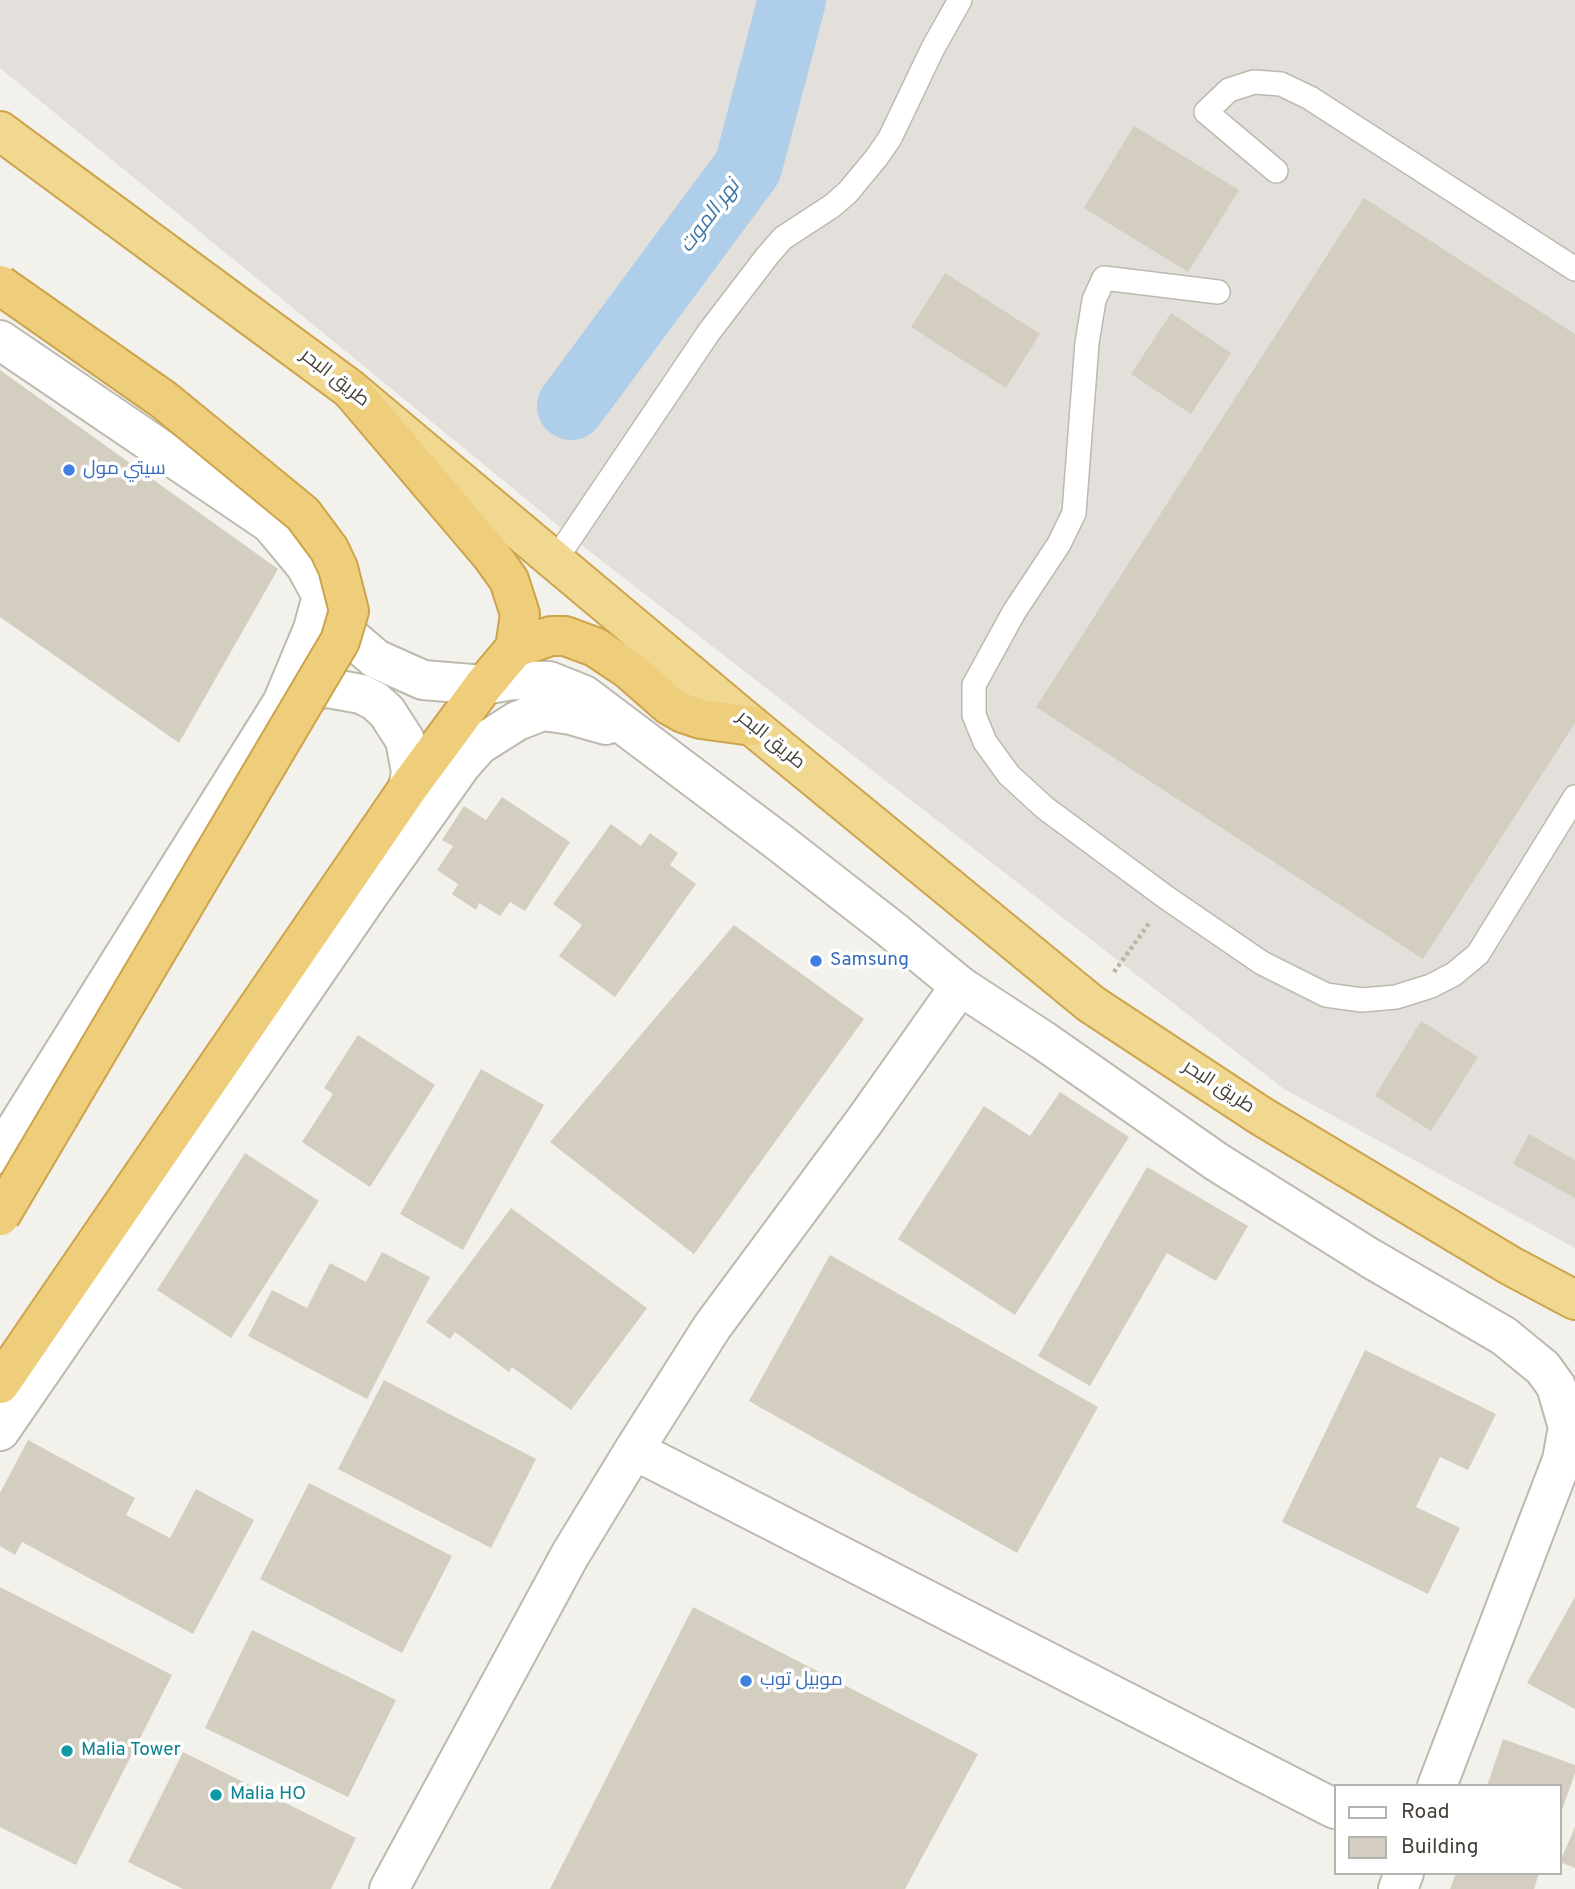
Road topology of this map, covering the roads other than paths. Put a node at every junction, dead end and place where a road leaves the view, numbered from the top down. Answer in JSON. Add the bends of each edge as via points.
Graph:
{"nodes":[{"id":1,"x":960,"y":0,"type":"edge"},
{"id":2,"x":0,"y":131,"type":"edge"},
{"id":3,"x":1276,"y":171,"type":"dead end"},
{"id":4,"x":1575,"y":269,"type":"edge"},
{"id":5,"x":0,"y":285,"type":"edge"},
{"id":6,"x":1218,"y":292,"type":"dead end"},
{"id":7,"x":0,"y":340,"type":"edge"},
{"id":8,"x":350,"y":389,"type":"junction"},
{"id":9,"x":554,"y":562,"type":"junction"},
{"id":10,"x":323,"y":596,"type":"junction"},
{"id":11,"x":515,"y":648,"type":"junction"},
{"id":12,"x":484,"y":685,"type":"junction"},
{"id":13,"x":282,"y":703,"type":"junction"},
{"id":14,"x":752,"y":726,"type":"junction"},
{"id":15,"x":636,"y":733,"type":"junction"},
{"id":16,"x":408,"y":788,"type":"junction"},
{"id":17,"x":1575,"y":797,"type":"edge"},
{"id":18,"x":960,"y":986,"type":"junction"},
{"id":19,"x":0,"y":1154,"type":"edge"},
{"id":20,"x":0,"y":1216,"type":"edge"},
{"id":21,"x":1575,"y":1300,"type":"edge"},
{"id":22,"x":0,"y":1384,"type":"edge"},
{"id":23,"x":0,"y":1431,"type":"edge"},
{"id":24,"x":634,"y":1450,"type":"junction"},
{"id":25,"x":1438,"y":1784,"type":"edge"},
{"id":26,"x":1334,"y":1808,"type":"edge"},
{"id":27,"x":389,"y":1889,"type":"edge"}],
"edges":[{"from":1,"to":9,"type":"lane","via":[[877,157],[848,192],[783,237],[768,255],[709,332]]},
{"from":2,"to":8,"type":"highway","name":"طريق البحر"},
{"from":3,"to":4,"type":"lane","via":[[1206,112],[1229,90],[1268,83],[1310,98]]},
{"from":5,"to":20,"type":"highway","bridge":true,"via":[[164,400],[303,514],[330,549],[349,611],[340,641]]},
{"from":6,"to":17,"type":"lane","via":[[1104,278],[1094,300],[1087,343],[1074,513],[974,685],[974,715],[985,742],[1009,775],[1045,808],[1167,898],[1262,963],[1326,995],[1362,1000],[1396,997],[1443,980],[1478,954]]},
{"from":7,"to":10,"type":"street","via":[[271,524],[305,565]]},
{"from":8,"to":9,"type":"highway","name":"طريق البحر"},
{"from":8,"to":11,"type":"highway","via":[[509,580],[520,614]]},
{"from":9,"to":14,"type":"highway","name":"طريق البحر"},
{"from":10,"to":12,"type":"street","via":[[342,630],[376,659],[423,680]]},
{"from":10,"to":13,"type":"street"},
{"from":11,"to":12,"type":"highway"},
{"from":11,"to":14,"type":"highway","via":[[565,636],[595,647],[682,713]]},
{"from":12,"to":15,"type":"street","via":[[549,681],[584,695]]},
{"from":12,"to":16,"type":"highway"},
{"from":13,"to":16,"type":"street","via":[[328,688],[375,701],[405,740],[411,772]]},
{"from":13,"to":19,"type":"street"},
{"from":14,"to":21,"type":"highway","name":"طريق البحر","via":[[1091,1004],[1261,1116]]},
{"from":15,"to":18,"type":"street"},
{"from":15,"to":23,"type":"street","via":[[543,711],[479,745],[370,892]]},
{"from":16,"to":22,"type":"highway"},
{"from":18,"to":24,"type":"street","via":[[712,1327]]},
{"from":18,"to":25,"type":"street","via":[[1274,1199],[1504,1336],[1543,1368],[1556,1386],[1568,1427],[1562,1460]]},
{"from":24,"to":26,"type":"street"},
{"from":24,"to":27,"type":"street","via":[[570,1555]]}]}
